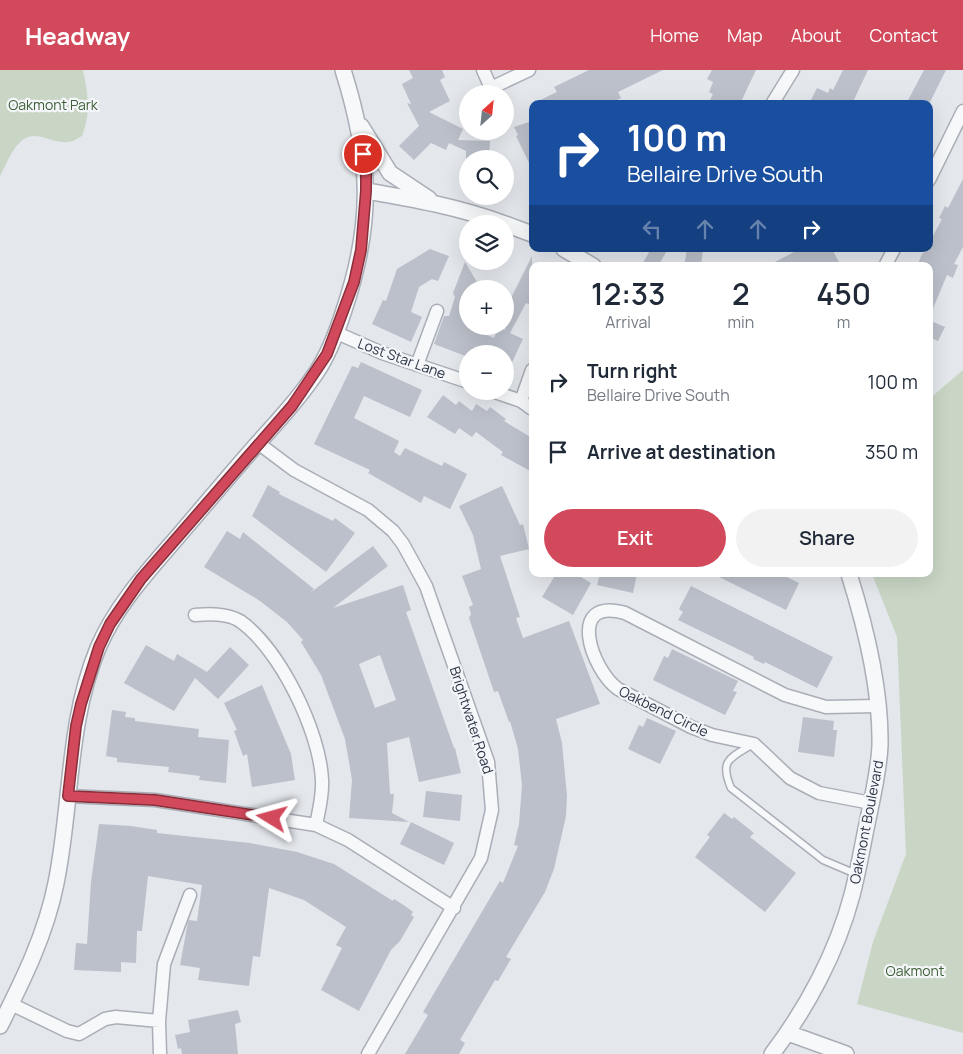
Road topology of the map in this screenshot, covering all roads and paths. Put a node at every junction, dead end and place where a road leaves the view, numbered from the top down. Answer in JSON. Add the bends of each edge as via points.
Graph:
{"nodes":[{"id":1,"x":343,"y":70,"type":"edge"},
{"id":2,"x":483,"y":70,"type":"edge"},
{"id":3,"x":528,"y":70,"type":"edge"},
{"id":4,"x":793,"y":70,"type":"edge"},
{"id":5,"x":774,"y":100,"type":"edge"},
{"id":6,"x":963,"y":111,"type":"edge"},
{"id":7,"x":356,"y":119,"type":"junction"},
{"id":8,"x":933,"y":172,"type":"edge"},
{"id":9,"x":366,"y":191,"type":"junction"},
{"id":10,"x":434,"y":202,"type":"junction"},
{"id":11,"x":481,"y":215,"type":"edge"},
{"id":12,"x":514,"y":227,"type":"edge"},
{"id":13,"x":529,"y":233,"type":"edge"},
{"id":14,"x":569,"y":252,"type":"edge"},
{"id":15,"x":587,"y":262,"type":"edge"},
{"id":16,"x":437,"y":310,"type":"dead end"},
{"id":17,"x":336,"y":333,"type":"junction"},
{"id":18,"x":417,"y":365,"type":"junction"},
{"id":19,"x":459,"y":379,"type":"edge"},
{"id":20,"x":529,"y":391,"type":"edge"},
{"id":21,"x":514,"y":400,"type":"edge"},
{"id":22,"x":527,"y":405,"type":"edge"},
{"id":23,"x":258,"y":443,"type":"junction"},
{"id":24,"x":850,"y":577,"type":"edge"},
{"id":25,"x":195,"y":615,"type":"dead end"},
{"id":26,"x":877,"y":706,"type":"junction"},
{"id":27,"x":754,"y":744,"type":"junction"},
{"id":28,"x":68,"y":796,"type":"junction"},
{"id":29,"x":871,"y":803,"type":"junction"},
{"id":30,"x":316,"y":825,"type":"junction"},
{"id":31,"x":856,"y":874,"type":"junction"},
{"id":32,"x":190,"y":894,"type":"dead end"},
{"id":33,"x":454,"y":908,"type":"junction"},
{"id":34,"x":11,"y":1004,"type":"junction"},
{"id":35,"x":159,"y":1021,"type":"junction"},
{"id":36,"x":0,"y":1026,"type":"edge"},
{"id":37,"x":788,"y":1033,"type":"junction"},
{"id":38,"x":160,"y":1054,"type":"edge"},
{"id":39,"x":368,"y":1054,"type":"edge"},
{"id":40,"x":772,"y":1054,"type":"edge"},
{"id":41,"x":846,"y":1054,"type":"edge"}],
"edges":[{"from":1,"to":7,"type":"street"},
{"from":2,"to":3,"type":"street","via":[[491,88]]},
{"from":4,"to":5,"type":"street"},
{"from":6,"to":8,"type":"street"},
{"from":7,"to":9,"type":"street","via":[[366,171]]},
{"from":7,"to":10,"type":"street","via":[[390,173]]},
{"from":9,"to":10,"type":"street"},
{"from":9,"to":17,"type":"street","via":[[361,250],[354,282]]},
{"from":10,"to":11,"type":"street"},
{"from":12,"to":13,"type":"street"},
{"from":14,"to":15,"type":"street"},
{"from":16,"to":18,"type":"street"},
{"from":17,"to":18,"type":"street","name":"Lost Star Lane"},
{"from":17,"to":23,"type":"street","via":[[317,371],[292,406]]},
{"from":18,"to":19,"type":"street","name":"Lost Star Lane"},
{"from":20,"to":22,"type":"street"},
{"from":21,"to":22,"type":"street"},
{"from":23,"to":28,"type":"street","via":[[141,579],[110,624],[99,647],[81,704]]},
{"from":23,"to":33,"type":"street","name":"Brightwater Road","via":[[294,470],[381,520],[403,544],[426,586],[488,762],[492,794],[486,842]]},
{"from":24,"to":26,"type":"street","name":"Oakmont Boulevard","via":[[864,622]]},
{"from":25,"to":30,"type":"street","via":[[215,613],[239,621],[287,674],[301,704],[320,764],[322,795]]},
{"from":26,"to":27,"type":"street","name":"Oakbend Circle","via":[[826,707],[804,702],[625,613],[603,609],[596,614],[591,621],[589,640],[598,667],[610,683],[691,727]]},
{"from":26,"to":29,"type":"street","name":"Oakmont Boulevard","via":[[880,746]]},
{"from":27,"to":29,"type":"street","via":[[790,778],[819,793]]},
{"from":27,"to":31,"type":"lane","via":[[726,764],[725,773],[731,788],[823,860]]},
{"from":28,"to":30,"type":"street","via":[[155,800]]},
{"from":28,"to":34,"type":"street","via":[[57,882],[45,930]]},
{"from":29,"to":31,"type":"street","name":"Oakmont Boulevard"},
{"from":30,"to":33,"type":"street","via":[[348,840]]},
{"from":31,"to":37,"type":"street","name":"Oakmont Boulevard","via":[[852,896],[826,964]]},
{"from":32,"to":35,"type":"street","via":[[164,964]]},
{"from":33,"to":39,"type":"street","name":"Brightwater Road"},
{"from":34,"to":35,"type":"street","via":[[66,1031],[79,1034],[105,1019],[116,1017]]},
{"from":34,"to":36,"type":"street"},
{"from":35,"to":38,"type":"street"},
{"from":37,"to":40,"type":"street","name":"Oakmont Boulevard"},
{"from":37,"to":41,"type":"street"}]}
